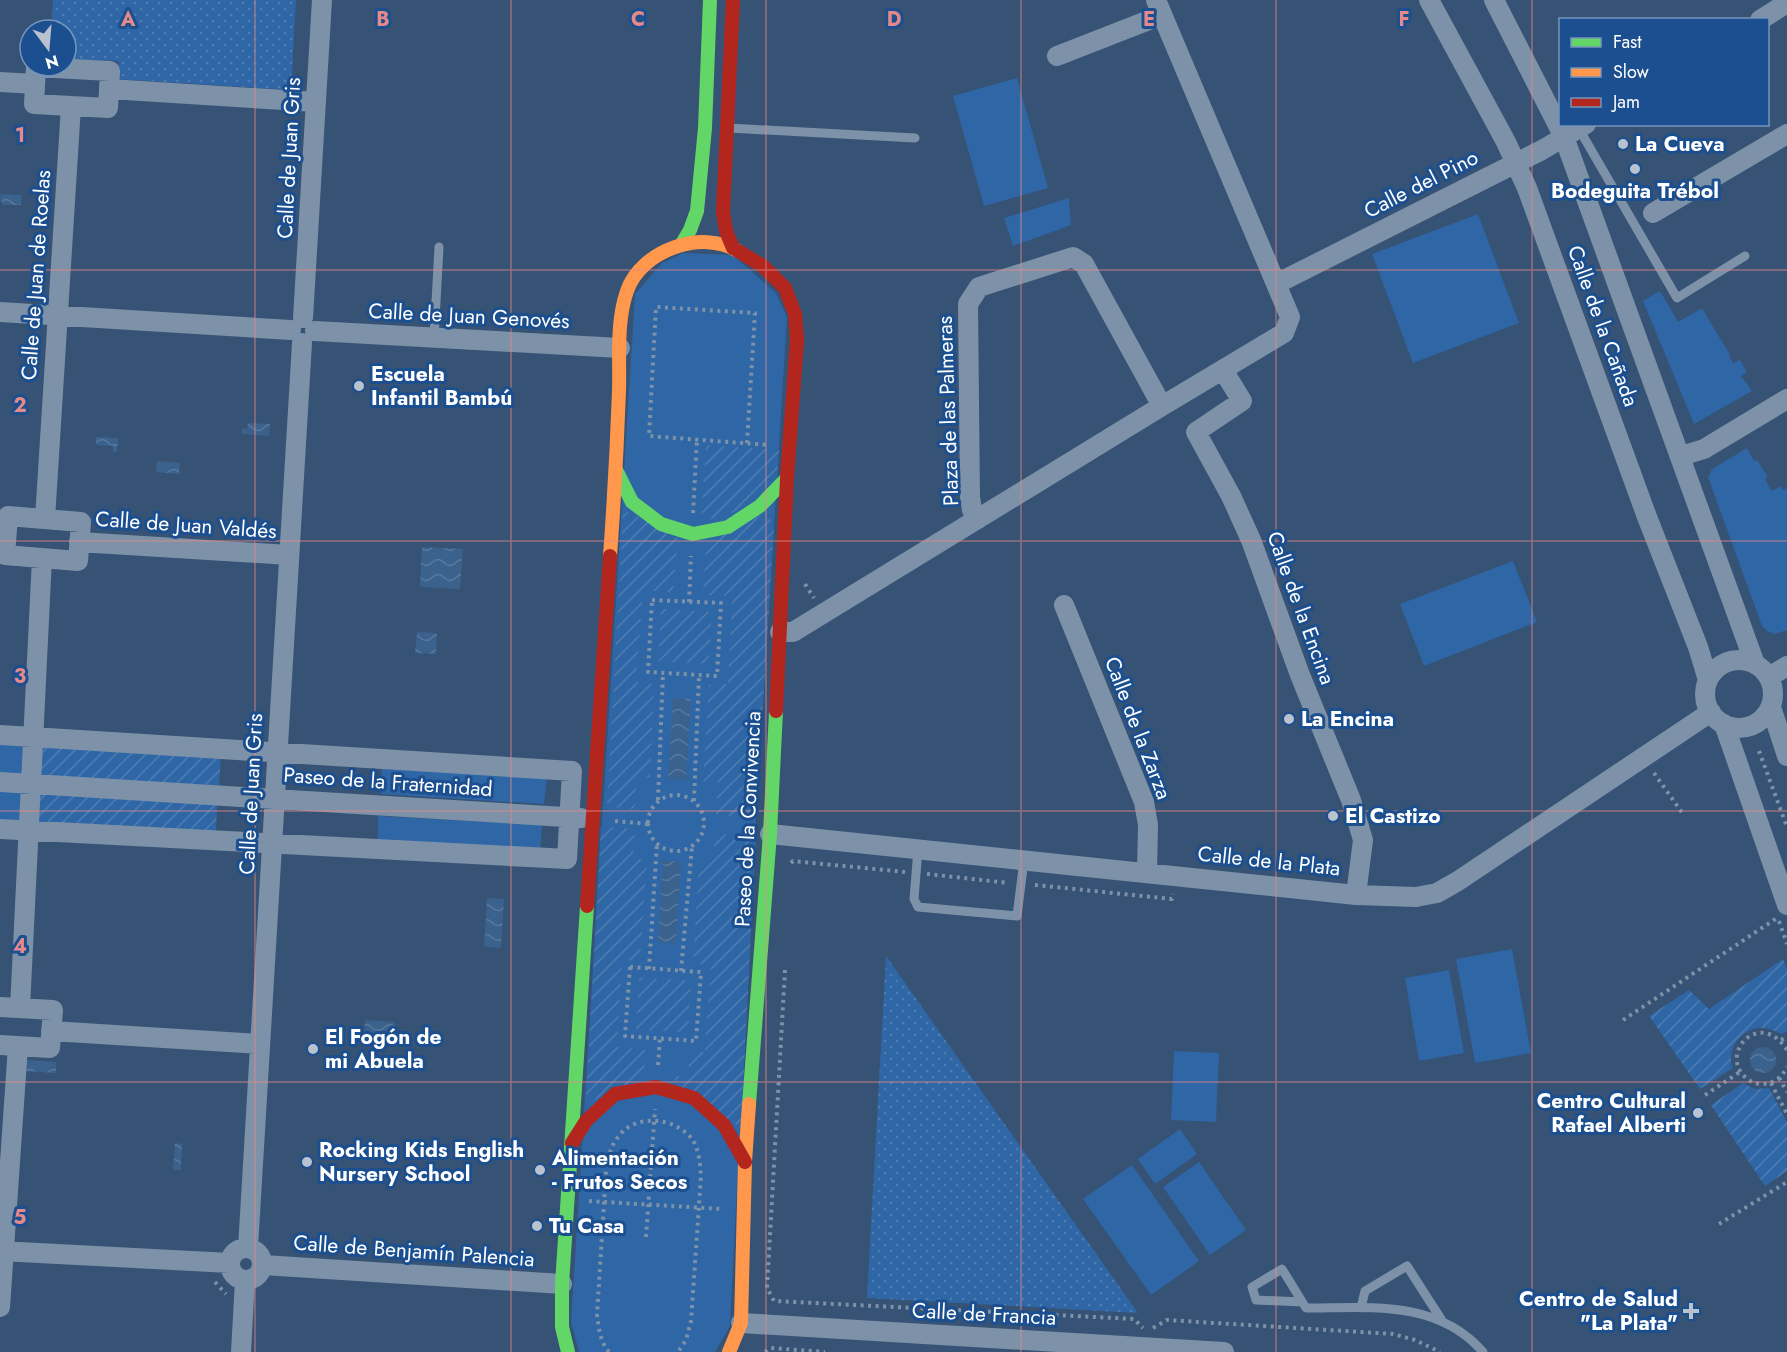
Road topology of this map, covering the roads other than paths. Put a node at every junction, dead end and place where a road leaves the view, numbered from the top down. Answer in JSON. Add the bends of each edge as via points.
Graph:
{"nodes":[{"id":1,"x":322,"y":0,"type":"edge"},
{"id":2,"x":710,"y":0,"type":"edge"},
{"id":3,"x":734,"y":0,"type":"edge"},
{"id":4,"x":1429,"y":0,"type":"edge"},
{"id":5,"x":1494,"y":0,"type":"edge"},
{"id":6,"x":1787,"y":3,"type":"edge"},
{"id":7,"x":1159,"y":7,"type":"edge"},
{"id":8,"x":1763,"y":18,"type":"edge"},
{"id":9,"x":1057,"y":56,"type":"dead end"},
{"id":10,"x":0,"y":82,"type":"edge"},
{"id":11,"x":35,"y":84,"type":"junction"},
{"id":12,"x":109,"y":89,"type":"junction"},
{"id":13,"x":316,"y":102,"type":"junction"},
{"id":14,"x":1559,"y":103,"type":"edge"},
{"id":15,"x":71,"y":106,"type":"junction"},
{"id":16,"x":726,"y":128,"type":"junction"},
{"id":17,"x":1576,"y":130,"type":"edge"},
{"id":18,"x":1787,"y":134,"type":"edge"},
{"id":19,"x":915,"y":138,"type":"dead end"},
{"id":20,"x":1516,"y":163,"type":"junction"},
{"id":21,"x":1653,"y":213,"type":"dead end"},
{"id":22,"x":681,"y":245,"type":"junction"},
{"id":23,"x":439,"y":246,"type":"dead end"},
{"id":24,"x":733,"y":248,"type":"junction"},
{"id":25,"x":1745,"y":256,"type":"dead end"},
{"id":26,"x":1276,"y":284,"type":"junction"},
{"id":27,"x":0,"y":312,"type":"edge"},
{"id":28,"x":58,"y":315,"type":"junction"},
{"id":29,"x":303,"y":331,"type":"junction"},
{"id":30,"x":434,"y":338,"type":"junction"},
{"id":31,"x":620,"y":348,"type":"junction"},
{"id":32,"x":1223,"y":370,"type":"junction"},
{"id":33,"x":1787,"y":399,"type":"edge"},
{"id":34,"x":1162,"y":406,"type":"junction"},
{"id":35,"x":1681,"y":456,"type":"junction"},
{"id":36,"x":616,"y":469,"type":"junction"},
{"id":37,"x":787,"y":478,"type":"junction"},
{"id":38,"x":45,"y":519,"type":"junction"},
{"id":39,"x":978,"y":519,"type":"junction"},
{"id":40,"x":3,"y":537,"type":"edge"},
{"id":41,"x":79,"y":542,"type":"junction"},
{"id":42,"x":289,"y":555,"type":"junction"},
{"id":43,"x":42,"y":558,"type":"junction"},
{"id":44,"x":1064,"y":605,"type":"dead end"},
{"id":45,"x":780,"y":632,"type":"junction"},
{"id":46,"x":1787,"y":666,"type":"edge"},
{"id":47,"x":1762,"y":670,"type":"junction"},
{"id":48,"x":1708,"y":680,"type":"junction"},
{"id":49,"x":1771,"y":707,"type":"junction"},
{"id":50,"x":1717,"y":718,"type":"junction"},
{"id":51,"x":0,"y":735,"type":"edge"},
{"id":52,"x":32,"y":736,"type":"junction"},
{"id":53,"x":278,"y":751,"type":"junction"},
{"id":54,"x":1787,"y":756,"type":"edge"},
{"id":55,"x":0,"y":782,"type":"edge"},
{"id":56,"x":31,"y":784,"type":"junction"},
{"id":57,"x":274,"y":799,"type":"junction"},
{"id":58,"x":570,"y":818,"type":"junction"},
{"id":59,"x":593,"y":819,"type":"junction"},
{"id":60,"x":0,"y":829,"type":"edge"},
{"id":61,"x":28,"y":830,"type":"junction"},
{"id":62,"x":770,"y":834,"type":"junction"},
{"id":63,"x":272,"y":843,"type":"junction"},
{"id":64,"x":918,"y":849,"type":"junction"},
{"id":65,"x":1024,"y":860,"type":"junction"},
{"id":66,"x":1147,"y":872,"type":"junction"},
{"id":67,"x":1356,"y":895,"type":"junction"},
{"id":68,"x":1782,"y":912,"type":"edge"},
{"id":69,"x":0,"y":1007,"type":"edge"},
{"id":70,"x":20,"y":1008,"type":"junction"},
{"id":71,"x":51,"y":1031,"type":"junction"},
{"id":72,"x":260,"y":1044,"type":"junction"},
{"id":73,"x":9,"y":1045,"type":"edge"},
{"id":74,"x":572,"y":1144,"type":"junction"},
{"id":75,"x":745,"y":1162,"type":"junction"},
{"id":76,"x":248,"y":1248,"type":"junction"},
{"id":77,"x":2,"y":1252,"type":"edge"},
{"id":78,"x":230,"y":1263,"type":"junction"},
{"id":79,"x":262,"y":1265,"type":"junction"},
{"id":80,"x":245,"y":1280,"type":"junction"},
{"id":81,"x":562,"y":1284,"type":"junction"},
{"id":82,"x":1302,"y":1302,"type":"junction"},
{"id":83,"x":0,"y":1307,"type":"edge"},
{"id":84,"x":1361,"y":1308,"type":"junction"},
{"id":85,"x":1441,"y":1320,"type":"junction"},
{"id":86,"x":741,"y":1323,"type":"junction"},
{"id":87,"x":241,"y":1352,"type":"edge"},
{"id":88,"x":568,"y":1352,"type":"edge"},
{"id":89,"x":729,"y":1352,"type":"edge"},
{"id":90,"x":1224,"y":1352,"type":"edge"},
{"id":91,"x":1483,"y":1352,"type":"edge"}],
"edges":[{"from":1,"to":13,"type":"street","name":"Calle de Juan Gris"},
{"from":2,"to":22,"type":"street","via":[[697,211]]},
{"from":3,"to":16,"type":"street"},
{"from":4,"to":20,"type":"street","name":"Calle de la Cañada"},
{"from":5,"to":14,"type":"street","name":"Calle de la Cañada"},
{"from":6,"to":8,"type":"street"},
{"from":7,"to":9,"type":"street","name":"Plaza de las Palmeras"},
{"from":7,"to":26,"type":"street","name":"Plaza de las Palmeras"},
{"from":10,"to":11,"type":"street"},
{"from":11,"to":12,"type":"street","via":[[36,67],[110,71]]},
{"from":11,"to":15,"type":"street","via":[[34,104]]},
{"from":12,"to":13,"type":"street"},
{"from":12,"to":15,"type":"street","via":[[108,108]]},
{"from":13,"to":29,"type":"street","name":"Calle de Juan Gris"},
{"from":15,"to":28,"type":"street","name":"Calle de Juan de Roelas"},
{"from":16,"to":19,"type":"lane"},
{"from":16,"to":24,"type":"street","via":[[723,212]]},
{"from":17,"to":20,"type":"street","name":"Calle del Pino"},
{"from":17,"to":25,"type":"lane","via":[[1677,298]]},
{"from":17,"to":35,"type":"street","name":"Calle de la Cañada"},
{"from":18,"to":21,"type":"street"},
{"from":20,"to":26,"type":"street","name":"Calle del Pino"},
{"from":20,"to":48,"type":"street","name":"Calle de la Cañada"},
{"from":22,"to":24,"type":"street","name":"Paseo de la Convivencia","via":[[707,242]]},
{"from":22,"to":31,"type":"street","name":"Paseo de la Convivencia","via":[[658,254],[637,274],[627,291]]},
{"from":23,"to":30,"type":"lane"},
{"from":24,"to":37,"type":"street","name":"Paseo de la Convivencia","via":[[763,266],[785,288],[795,314],[797,341]]},
{"from":26,"to":32,"type":"street","name":"Plaza de las Palmeras","via":[[1290,317],[1284,333]]},
{"from":27,"to":28,"type":"street","name":"Calle de Juan Genovés"},
{"from":28,"to":29,"type":"street","name":"Calle de Juan Genovés"},
{"from":28,"to":38,"type":"street","name":"Calle de Juan de Roelas"},
{"from":29,"to":30,"type":"street","name":"Calle de Juan Genovés"},
{"from":29,"to":42,"type":"street","name":"Calle de Juan Gris"},
{"from":30,"to":31,"type":"street","name":"Calle de Juan Genovés"},
{"from":31,"to":36,"type":"street","name":"Paseo de la Convivencia"},
{"from":32,"to":34,"type":"street","name":"Plaza de las Palmeras"},
{"from":32,"to":67,"type":"street","name":"Calle de la Encina","via":[[1242,401],[1196,432],[1251,540],[1299,675],[1351,800],[1363,840]]},
{"from":33,"to":35,"type":"street","via":[[1704,449]]},
{"from":34,"to":39,"type":"street","name":"Plaza de las Palmeras"},
{"from":34,"to":39,"type":"street","name":"Plaza de las Palmeras","via":[[1084,264],[1073,257],[979,287],[968,304],[970,497]]},
{"from":35,"to":47,"type":"street","name":"Calle de la Cañada"},
{"from":36,"to":37,"type":"street","name":"Paseo de la Convivencia","via":[[632,502],[661,524],[693,534],[728,527],[760,506]]},
{"from":36,"to":59,"type":"street","name":"Paseo de la Convivencia"},
{"from":37,"to":45,"type":"street","name":"Paseo de la Convivencia"},
{"from":38,"to":40,"type":"street","name":"Calle de Juan Valdés","via":[[8,516]]},
{"from":38,"to":41,"type":"street","name":"Calle de Juan Valdés","via":[[81,522]]},
{"from":39,"to":45,"type":"street","name":"Plaza de las Palmeras","via":[[793,632]]},
{"from":40,"to":43,"type":"street","name":"Calle de Juan Valdés","via":[[5,555]]},
{"from":41,"to":42,"type":"street","name":"Calle de Juan Valdés"},
{"from":41,"to":43,"type":"street","name":"Calle de Juan Valdés","via":[[78,561]]},
{"from":42,"to":53,"type":"street","name":"Calle de Juan Gris"},
{"from":43,"to":52,"type":"street"},
{"from":44,"to":66,"type":"street","name":"Calle de la Zarza","via":[[1144,802],[1148,825]]},
{"from":45,"to":62,"type":"street","name":"Paseo de la Convivencia"},
{"from":46,"to":47,"type":"street"},
{"from":47,"to":48,"type":"street","via":[[1737,660],[1713,672]]},
{"from":47,"to":49,"type":"street","via":[[1773,697]]},
{"from":48,"to":50,"type":"street","via":[[1706,702]]},
{"from":49,"to":50,"type":"street","via":[[1756,723],[1745,727],[1734,727]]},
{"from":49,"to":54,"type":"street"},
{"from":50,"to":67,"type":"street","name":"Calle de la Plata","via":[[1437,893],[1416,897]]},
{"from":50,"to":68,"type":"street"},
{"from":51,"to":52,"type":"street","name":"Paseo de la Fraternidad"},
{"from":52,"to":53,"type":"street","name":"Paseo de la Fraternidad"},
{"from":52,"to":56,"type":"street"},
{"from":53,"to":57,"type":"street","name":"Calle de Juan Gris"},
{"from":53,"to":58,"type":"street","name":"Paseo de la Fraternidad","via":[[572,771]]},
{"from":55,"to":56,"type":"street","name":"Paseo de la Fraternidad"},
{"from":56,"to":57,"type":"street","name":"Paseo de la Fraternidad"},
{"from":56,"to":61,"type":"street"},
{"from":57,"to":58,"type":"street","name":"Paseo de la Fraternidad"},
{"from":57,"to":63,"type":"street","name":"Calle de Juan Gris"},
{"from":58,"to":59,"type":"street","name":"Paseo de la Fraternidad"},
{"from":58,"to":63,"type":"street","via":[[567,859]]},
{"from":59,"to":74,"type":"street","name":"Paseo de la Convivencia"},
{"from":60,"to":61,"type":"street"},
{"from":61,"to":63,"type":"street"},
{"from":61,"to":70,"type":"street"},
{"from":62,"to":64,"type":"street","name":"Calle de la Plata"},
{"from":62,"to":75,"type":"street","name":"Paseo de la Convivencia"},
{"from":63,"to":72,"type":"street","name":"Calle de Juan Gris"},
{"from":64,"to":65,"type":"street","name":"Calle de la Plata"},
{"from":64,"to":65,"type":"lane","via":[[914,899],[918,907],[1017,916]]},
{"from":65,"to":66,"type":"street","name":"Calle de la Plata"},
{"from":66,"to":67,"type":"street","name":"Calle de la Plata"},
{"from":69,"to":70,"type":"street"},
{"from":70,"to":71,"type":"street","via":[[53,1010]]},
{"from":71,"to":72,"type":"street"},
{"from":71,"to":73,"type":"street","via":[[50,1048]]},
{"from":72,"to":76,"type":"street","name":"Calle de Juan Gris"},
{"from":73,"to":77,"type":"street"},
{"from":74,"to":75,"type":"street","name":"Paseo de la Convivencia","via":[[586,1121],[615,1094],[656,1087],[694,1098],[724,1125]]},
{"from":74,"to":81,"type":"street","name":"Paseo de la Convivencia"},
{"from":75,"to":86,"type":"street","name":"Paseo de la Convivencia"},
{"from":76,"to":78,"type":"street","via":[[238,1250]]},
{"from":76,"to":79,"type":"street","via":[[261,1257]]},
{"from":77,"to":78,"type":"street"},
{"from":77,"to":83,"type":"street"},
{"from":78,"to":80,"type":"street","via":[[237,1277]]},
{"from":79,"to":80,"type":"street","via":[[254,1279]]},
{"from":79,"to":81,"type":"street","name":"Calle de Benjamín Palencia"},
{"from":80,"to":87,"type":"street"},
{"from":81,"to":88,"type":"street","name":"Paseo de la Convivencia","via":[[562,1327]]},
{"from":82,"to":82,"type":"lane","via":[[1282,1269],[1252,1287],[1256,1300]]},
{"from":82,"to":84,"type":"lane","via":[[1306,1308]]},
{"from":84,"to":85,"type":"lane","via":[[1407,1310]]},
{"from":84,"to":85,"type":"lane","via":[[1365,1291],[1407,1266]]},
{"from":85,"to":91,"type":"lane","via":[[1458,1329]]},
{"from":86,"to":89,"type":"street","name":"Paseo de la Convivencia"},
{"from":86,"to":90,"type":"street","name":"Calle de Francia"}]}
